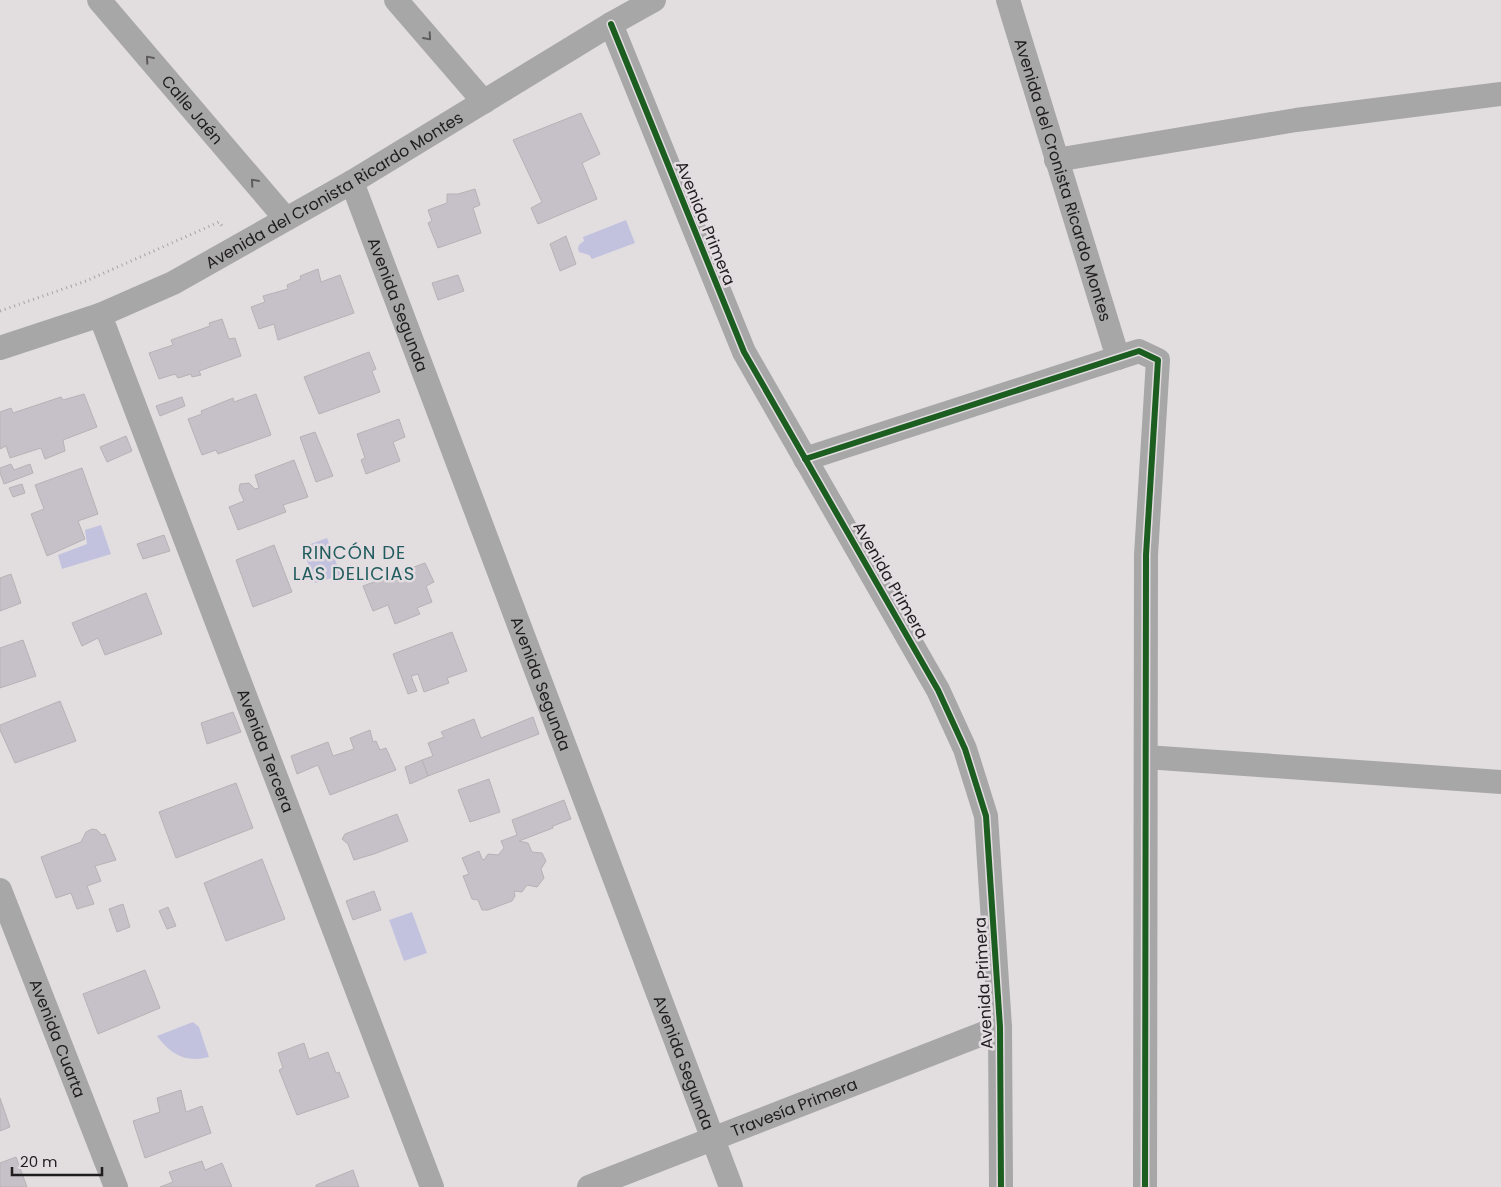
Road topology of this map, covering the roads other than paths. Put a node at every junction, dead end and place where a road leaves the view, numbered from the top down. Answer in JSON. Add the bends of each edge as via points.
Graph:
{"nodes":[{"id":1,"x":99,"y":0,"type":"edge"},
{"id":2,"x":396,"y":0,"type":"edge"},
{"id":3,"x":654,"y":0,"type":"edge"},
{"id":4,"x":1008,"y":0,"type":"edge"},
{"id":5,"x":611,"y":24,"type":"junction"},
{"id":6,"x":1501,"y":94,"type":"edge"},
{"id":7,"x":484,"y":102,"type":"junction"},
{"id":8,"x":1056,"y":160,"type":"junction"},
{"id":9,"x":352,"y":182,"type":"junction"},
{"id":10,"x":286,"y":219,"type":"junction"},
{"id":11,"x":100,"y":315,"type":"junction"},
{"id":12,"x":0,"y":348,"type":"edge"},
{"id":13,"x":1118,"y":358,"type":"junction"},
{"id":14,"x":805,"y":459,"type":"junction"},
{"id":15,"x":1146,"y":758,"type":"junction"},
{"id":16,"x":1501,"y":782,"type":"edge"},
{"id":17,"x":0,"y":890,"type":"edge"},
{"id":18,"x":1000,"y":1027,"type":"junction"},
{"id":19,"x":712,"y":1139,"type":"junction"},
{"id":20,"x":116,"y":1187,"type":"edge"},
{"id":21,"x":432,"y":1187,"type":"edge"},
{"id":22,"x":588,"y":1187,"type":"edge"},
{"id":23,"x":731,"y":1187,"type":"edge"},
{"id":24,"x":1001,"y":1187,"type":"edge"},
{"id":25,"x":1148,"y":1187,"type":"edge"}],
"edges":[{"from":10,"to":1,"type":"street","name":"Calle Jaén","one_way":true},
{"from":2,"to":7,"type":"street","one_way":true},
{"from":3,"to":5,"type":"street","name":"Avenida del Cronista Ricardo Montes"},
{"from":4,"to":8,"type":"street","name":"Avenida del Cronista Ricardo Montes"},
{"from":5,"to":7,"type":"street","name":"Avenida del Cronista Ricardo Montes"},
{"from":5,"to":14,"type":"street","name":"Avenida Primera","via":[[744,352]]},
{"from":6,"to":8,"type":"street","via":[[1296,120]]},
{"from":7,"to":9,"type":"street","name":"Avenida del Cronista Ricardo Montes"},
{"from":8,"to":13,"type":"street","name":"Avenida del Cronista Ricardo Montes"},
{"from":9,"to":10,"type":"street","name":"Avenida del Cronista Ricardo Montes"},
{"from":9,"to":19,"type":"street","name":"Avenida Segunda"},
{"from":10,"to":11,"type":"street","name":"Avenida del Cronista Ricardo Montes","via":[[173,283]]},
{"from":11,"to":12,"type":"street","name":"Avenida del Cronista Ricardo Montes"},
{"from":11,"to":21,"type":"street","name":"Avenida Tercera"},
{"from":13,"to":14,"type":"street"},
{"from":13,"to":15,"type":"street","via":[[1139,351],[1158,360],[1146,555]]},
{"from":14,"to":18,"type":"street","name":"Avenida Primera","via":[[938,690],[965,749],[986,816]]},
{"from":15,"to":16,"type":"street"},
{"from":15,"to":25,"type":"street"},
{"from":17,"to":20,"type":"street","name":"Avenida Cuarta"},
{"from":18,"to":19,"type":"street","name":"Travesía Primera"},
{"from":18,"to":24,"type":"street","name":"Avenida Primera"},
{"from":19,"to":22,"type":"street","name":"Travesía Primera"},
{"from":19,"to":23,"type":"street","name":"Avenida Segunda"}]}
